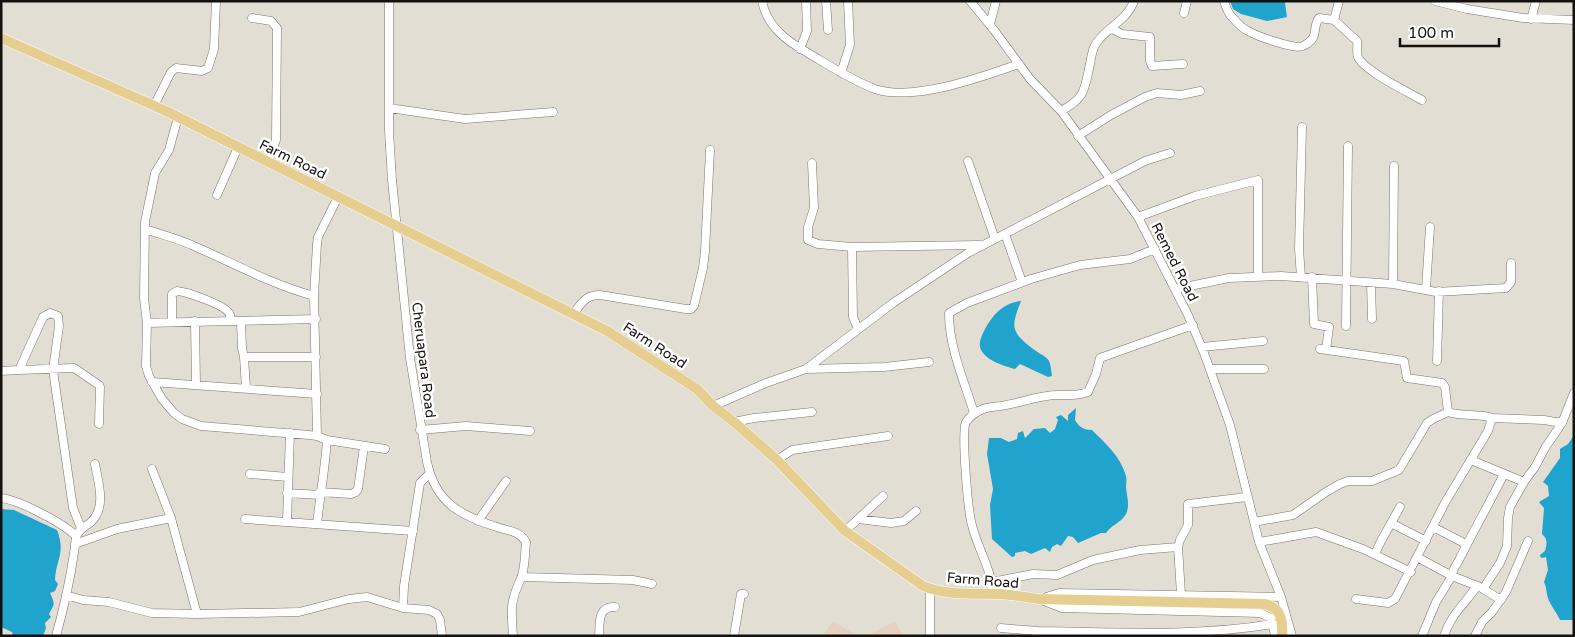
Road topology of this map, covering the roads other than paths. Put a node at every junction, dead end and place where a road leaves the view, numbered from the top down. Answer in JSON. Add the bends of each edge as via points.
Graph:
{"nodes":[{"id":1,"x":216,"y":1,"type":"edge"},
{"id":2,"x":389,"y":1,"type":"edge"},
{"id":3,"x":762,"y":1,"type":"edge"},
{"id":4,"x":806,"y":1,"type":"edge"},
{"id":5,"x":826,"y":1,"type":"edge"},
{"id":6,"x":848,"y":1,"type":"edge"},
{"id":7,"x":970,"y":1,"type":"edge"},
{"id":8,"x":996,"y":1,"type":"edge"},
{"id":9,"x":1134,"y":1,"type":"edge"},
{"id":10,"x":1187,"y":1,"type":"edge"},
{"id":11,"x":1224,"y":1,"type":"edge"},
{"id":12,"x":1339,"y":1,"type":"edge"},
{"id":13,"x":1435,"y":1,"type":"edge"},
{"id":14,"x":1536,"y":1,"type":"edge"},
{"id":15,"x":1448,"y":3,"type":"edge"},
{"id":16,"x":1184,"y":13,"type":"dead end"},
{"id":17,"x":252,"y":18,"type":"dead end"},
{"id":18,"x":1531,"y":18,"type":"junction"},
{"id":19,"x":1334,"y":20,"type":"junction"},
{"id":20,"x":1574,"y":20,"type":"edge"},
{"id":21,"x":990,"y":24,"type":"junction"},
{"id":22,"x":1112,"y":28,"type":"junction"},
{"id":23,"x":828,"y":30,"type":"dead end"},
{"id":24,"x":1,"y":38,"type":"edge"},
{"id":25,"x":800,"y":49,"type":"junction"},
{"id":26,"x":1019,"y":64,"type":"junction"},
{"id":27,"x":1183,"y":64,"type":"dead end"},
{"id":28,"x":841,"y":73,"type":"junction"},
{"id":29,"x":1200,"y":91,"type":"dead end"},
{"id":30,"x":1422,"y":100,"type":"dead end"},
{"id":31,"x":154,"y":106,"type":"junction"},
{"id":32,"x":389,"y":108,"type":"junction"},
{"id":33,"x":1061,"y":111,"type":"junction"},
{"id":34,"x":553,"y":112,"type":"dead end"},
{"id":35,"x":178,"y":118,"type":"junction"},
{"id":36,"x":1302,"y":127,"type":"dead end"},
{"id":37,"x":1078,"y":136,"type":"junction"},
{"id":38,"x":1348,"y":146,"type":"dead end"},
{"id":39,"x":238,"y":147,"type":"junction"},
{"id":40,"x":710,"y":150,"type":"dead end"},
{"id":41,"x":1170,"y":153,"type":"dead end"},
{"id":42,"x":968,"y":161,"type":"dead end"},
{"id":43,"x":268,"y":162,"type":"junction"},
{"id":44,"x":812,"y":163,"type":"dead end"},
{"id":45,"x":1394,"y":166,"type":"dead end"},
{"id":46,"x":1110,"y":179,"type":"junction"},
{"id":47,"x":218,"y":195,"type":"dead end"},
{"id":48,"x":338,"y":197,"type":"junction"},
{"id":49,"x":1138,"y":217,"type":"junction"},
{"id":50,"x":396,"y":225,"type":"junction"},
{"id":51,"x":1430,"y":227,"type":"dead end"},
{"id":52,"x":145,"y":229,"type":"junction"},
{"id":53,"x":1005,"y":234,"type":"junction"},
{"id":54,"x":995,"y":239,"type":"junction"},
{"id":55,"x":982,"y":245,"type":"junction"},
{"id":56,"x":852,"y":247,"type":"junction"},
{"id":57,"x":1155,"y":250,"type":"junction"},
{"id":58,"x":1511,"y":263,"type":"dead end"},
{"id":59,"x":1258,"y":277,"type":"junction"},
{"id":60,"x":1302,"y":277,"type":"junction"},
{"id":61,"x":1312,"y":277,"type":"junction"},
{"id":62,"x":1347,"y":280,"type":"junction"},
{"id":63,"x":1022,"y":282,"type":"junction"},
{"id":64,"x":1371,"y":283,"type":"junction"},
{"id":65,"x":1393,"y":284,"type":"junction"},
{"id":66,"x":1175,"y":289,"type":"junction"},
{"id":67,"x":1426,"y":289,"type":"junction"},
{"id":68,"x":1439,"y":292,"type":"junction"},
{"id":69,"x":314,"y":296,"type":"junction"},
{"id":70,"x":573,"y":314,"type":"junction"},
{"id":71,"x":316,"y":319,"type":"junction"},
{"id":72,"x":1372,"y":319,"type":"dead end"},
{"id":73,"x":195,"y":321,"type":"junction"},
{"id":74,"x":172,"y":322,"type":"junction"},
{"id":75,"x":232,"y":322,"type":"junction"},
{"id":76,"x":241,"y":322,"type":"junction"},
{"id":77,"x":147,"y":323,"type":"junction"},
{"id":78,"x":1192,"y":325,"type":"junction"},
{"id":79,"x":1346,"y":326,"type":"dead end"},
{"id":80,"x":858,"y":329,"type":"junction"},
{"id":81,"x":1263,"y":341,"type":"dead end"},
{"id":82,"x":1202,"y":347,"type":"junction"},
{"id":83,"x":244,"y":356,"type":"junction"},
{"id":84,"x":316,"y":357,"type":"junction"},
{"id":85,"x":1437,"y":361,"type":"dead end"},
{"id":86,"x":930,"y":362,"type":"dead end"},
{"id":87,"x":806,"y":369,"type":"junction"},
{"id":88,"x":1210,"y":369,"type":"junction"},
{"id":89,"x":1264,"y":369,"type":"dead end"},
{"id":90,"x":19,"y":370,"type":"junction"},
{"id":91,"x":53,"y":370,"type":"junction"},
{"id":92,"x":1,"y":372,"type":"edge"},
{"id":93,"x":152,"y":382,"type":"junction"},
{"id":94,"x":196,"y":385,"type":"junction"},
{"id":95,"x":246,"y":388,"type":"junction"},
{"id":96,"x":1574,"y":393,"type":"edge"},
{"id":97,"x":317,"y":394,"type":"junction"},
{"id":98,"x":713,"y":406,"type":"junction"},
{"id":99,"x":812,"y":412,"type":"dead end"},
{"id":100,"x":1448,"y":412,"type":"junction"},
{"id":101,"x":974,"y":413,"type":"junction"},
{"id":102,"x":1492,"y":418,"type":"junction"},
{"id":103,"x":734,"y":422,"type":"junction"},
{"id":104,"x":1562,"y":423,"type":"junction"},
{"id":105,"x":99,"y":424,"type":"dead end"},
{"id":106,"x":420,"y":430,"type":"junction"},
{"id":107,"x":530,"y":431,"type":"dead end"},
{"id":108,"x":290,"y":433,"type":"junction"},
{"id":109,"x":318,"y":436,"type":"junction"},
{"id":110,"x":888,"y":436,"type":"dead end"},
{"id":111,"x":326,"y":440,"type":"junction"},
{"id":112,"x":364,"y":446,"type":"junction"},
{"id":113,"x":385,"y":449,"type":"dead end"},
{"id":114,"x":777,"y":460,"type":"junction"},
{"id":115,"x":1471,"y":460,"type":"junction"},
{"id":116,"x":95,"y":464,"type":"dead end"},
{"id":117,"x":152,"y":469,"type":"dead end"},
{"id":118,"x":250,"y":474,"type":"dead end"},
{"id":119,"x":429,"y":474,"type":"junction"},
{"id":120,"x":1504,"y":474,"type":"junction"},
{"id":121,"x":288,"y":477,"type":"junction"},
{"id":122,"x":506,"y":481,"type":"dead end"},
{"id":123,"x":1524,"y":482,"type":"junction"},
{"id":124,"x":288,"y":493,"type":"junction"},
{"id":125,"x":320,"y":494,"type":"junction"},
{"id":126,"x":884,"y":496,"type":"dead end"},
{"id":127,"x":1248,"y":497,"type":"junction"},
{"id":128,"x":1,"y":498,"type":"edge"},
{"id":129,"x":1400,"y":508,"type":"dead end"},
{"id":130,"x":916,"y":511,"type":"dead end"},
{"id":131,"x":171,"y":518,"type":"junction"},
{"id":132,"x":245,"y":519,"type":"dead end"},
{"id":133,"x":858,"y":519,"type":"junction"},
{"id":134,"x":478,"y":521,"type":"junction"},
{"id":135,"x":287,"y":522,"type":"junction"},
{"id":136,"x":1254,"y":522,"type":"junction"},
{"id":137,"x":1391,"y":523,"type":"junction"},
{"id":138,"x":317,"y":524,"type":"junction"},
{"id":139,"x":1433,"y":527,"type":"junction"},
{"id":140,"x":81,"y":528,"type":"junction"},
{"id":141,"x":413,"y":531,"type":"junction"},
{"id":142,"x":844,"y":531,"type":"junction"},
{"id":143,"x":75,"y":540,"type":"junction"},
{"id":144,"x":1426,"y":541,"type":"junction"},
{"id":145,"x":1528,"y":541,"type":"dead end"},
{"id":146,"x":1259,"y":542,"type":"junction"},
{"id":147,"x":1466,"y":544,"type":"junction"},
{"id":148,"x":1178,"y":548,"type":"junction"},
{"id":149,"x":1375,"y":554,"type":"junction"},
{"id":150,"x":1417,"y":557,"type":"junction"},
{"id":151,"x":1411,"y":572,"type":"junction"},
{"id":152,"x":1452,"y":576,"type":"junction"},
{"id":153,"x":522,"y":577,"type":"junction"},
{"id":154,"x":992,"y":582,"type":"junction"},
{"id":155,"x":652,"y":584,"type":"dead end"},
{"id":156,"x":1480,"y":587,"type":"junction"},
{"id":157,"x":930,"y":589,"type":"junction"},
{"id":158,"x":744,"y":594,"type":"dead end"},
{"id":159,"x":992,"y":594,"type":"junction"},
{"id":160,"x":1181,"y":594,"type":"junction"},
{"id":161,"x":66,"y":595,"type":"junction"},
{"id":162,"x":1281,"y":598,"type":"junction"},
{"id":163,"x":1039,"y":599,"type":"junction"},
{"id":164,"x":1356,"y":599,"type":"dead end"},
{"id":165,"x":1501,"y":600,"type":"junction"},
{"id":166,"x":615,"y":607,"type":"dead end"},
{"id":167,"x":403,"y":608,"type":"junction"},
{"id":168,"x":197,"y":614,"type":"junction"},
{"id":169,"x":1273,"y":624,"type":"junction"},
{"id":170,"x":1001,"y":628,"type":"dead end"},
{"id":171,"x":1036,"y":633,"type":"edge"},
{"id":172,"x":56,"y":636,"type":"edge"},
{"id":173,"x":442,"y":636,"type":"edge"},
{"id":174,"x":513,"y":636,"type":"edge"},
{"id":175,"x":599,"y":636,"type":"edge"},
{"id":176,"x":734,"y":636,"type":"edge"},
{"id":177,"x":930,"y":636,"type":"edge"},
{"id":178,"x":1278,"y":636,"type":"edge"},
{"id":179,"x":1292,"y":636,"type":"edge"},
{"id":180,"x":1422,"y":636,"type":"edge"},
{"id":181,"x":1444,"y":636,"type":"edge"},
{"id":182,"x":1475,"y":636,"type":"edge"}],
"edges":[{"from":1,"to":31,"type":"street","via":[[214,49],[208,68],[202,71],[176,68]]},
{"from":2,"to":32,"type":"street","name":"Cheruapara Road"},
{"from":3,"to":25,"type":"street","via":[[771,26]]},
{"from":4,"to":25,"type":"street","via":[[807,31]]},
{"from":5,"to":23,"type":"street"},
{"from":6,"to":28,"type":"street","via":[[850,44]]},
{"from":7,"to":21,"type":"street","name":"Remed Road"},
{"from":8,"to":21,"type":"street"},
{"from":9,"to":22,"type":"street","via":[[1126,15]]},
{"from":10,"to":16,"type":"street"},
{"from":11,"to":19,"type":"street","via":[[1230,15],[1248,31],[1296,48],[1313,38],[1319,18]]},
{"from":12,"to":19,"type":"street"},
{"from":13,"to":15,"type":"street"},
{"from":14,"to":18,"type":"street"},
{"from":15,"to":18,"type":"street","via":[[1467,9]]},
{"from":17,"to":43,"type":"street","via":[[270,21],[277,28],[276,140]]},
{"from":18,"to":20,"type":"street"},
{"from":19,"to":30,"type":"street","via":[[1357,41],[1358,57],[1372,72]]},
{"from":21,"to":26,"type":"street","name":"Remed Road"},
{"from":22,"to":27,"type":"street","via":[[1122,34],[1150,37],[1152,66]]},
{"from":22,"to":33,"type":"street","via":[[1096,44],[1082,96]]},
{"from":24,"to":31,"type":"main road","name":"Farm Road"},
{"from":25,"to":28,"type":"street"},
{"from":26,"to":28,"type":"street","via":[[962,82],[897,93],[876,89]]},
{"from":26,"to":33,"type":"street","name":"Remed Road"},
{"from":29,"to":37,"type":"street","via":[[1181,95],[1157,93],[1145,97]]},
{"from":31,"to":35,"type":"main road","name":"Farm Road"},
{"from":32,"to":34,"type":"street","via":[[465,119]]},
{"from":32,"to":50,"type":"street","name":"Cheruapara Road"},
{"from":33,"to":37,"type":"street","name":"Remed Road"},
{"from":35,"to":39,"type":"main road","name":"Farm Road"},
{"from":35,"to":52,"type":"street","via":[[169,150],[155,173]]},
{"from":36,"to":60,"type":"street","via":[[1299,249]]},
{"from":37,"to":46,"type":"street","name":"Remed Road"},
{"from":38,"to":62,"type":"street"},
{"from":39,"to":43,"type":"main road","name":"Farm Road"},
{"from":39,"to":47,"type":"street"},
{"from":40,"to":70,"type":"street","via":[[705,251],[694,306],[686,309],[592,295]]},
{"from":41,"to":46,"type":"street","via":[[1145,161]]},
{"from":42,"to":54,"type":"street"},
{"from":43,"to":48,"type":"main road","name":"Farm Road"},
{"from":44,"to":56,"type":"street","via":[[814,208],[808,240]]},
{"from":45,"to":65,"type":"street"},
{"from":46,"to":49,"type":"street","name":"Remed Road"},
{"from":46,"to":53,"type":"street"},
{"from":48,"to":50,"type":"main road","name":"Farm Road"},
{"from":48,"to":69,"type":"street","via":[[318,237]]},
{"from":49,"to":57,"type":"street","name":"Remed Road"},
{"from":49,"to":59,"type":"street","via":[[1195,196],[1258,180]]},
{"from":50,"to":70,"type":"main road","name":"Farm Road"},
{"from":50,"to":106,"type":"street","name":"Cheruapara Road"},
{"from":51,"to":67,"type":"street"},
{"from":52,"to":69,"type":"street","via":[[195,246]]},
{"from":52,"to":77,"type":"street"},
{"from":53,"to":54,"type":"street"},
{"from":53,"to":63,"type":"street"},
{"from":54,"to":55,"type":"street"},
{"from":55,"to":56,"type":"street"},
{"from":55,"to":80,"type":"street","via":[[931,276]]},
{"from":56,"to":80,"type":"street","via":[[853,317]]},
{"from":57,"to":63,"type":"street","via":[[1130,259],[1080,265]]},
{"from":57,"to":66,"type":"street","name":"Remed Road"},
{"from":58,"to":68,"type":"street","via":[[1511,282],[1506,288]]},
{"from":59,"to":60,"type":"street"},
{"from":59,"to":66,"type":"street","via":[[1229,278]]},
{"from":60,"to":61,"type":"street"},
{"from":61,"to":62,"type":"street"},
{"from":61,"to":100,"type":"street","via":[[1314,324],[1328,327],[1323,349],[1404,360],[1407,378],[1442,383]]},
{"from":62,"to":64,"type":"street"},
{"from":62,"to":79,"type":"street"},
{"from":63,"to":101,"type":"street","via":[[949,313],[949,330],[957,364]]},
{"from":64,"to":65,"type":"street"},
{"from":64,"to":72,"type":"street"},
{"from":65,"to":67,"type":"street"},
{"from":66,"to":78,"type":"street","name":"Remed Road"},
{"from":67,"to":68,"type":"street"},
{"from":68,"to":85,"type":"street"},
{"from":69,"to":71,"type":"street"},
{"from":70,"to":98,"type":"main road","name":"Farm Road","via":[[607,331],[688,383]]},
{"from":71,"to":76,"type":"street"},
{"from":71,"to":84,"type":"street"},
{"from":73,"to":74,"type":"street"},
{"from":73,"to":75,"type":"street"},
{"from":73,"to":94,"type":"street"},
{"from":74,"to":75,"type":"street","via":[[172,294],[177,291],[221,307],[229,313]]},
{"from":74,"to":77,"type":"street"},
{"from":75,"to":76,"type":"street"},
{"from":76,"to":83,"type":"street"},
{"from":77,"to":93,"type":"street","via":[[146,366]]},
{"from":78,"to":82,"type":"street","name":"Remed Road"},
{"from":78,"to":101,"type":"street","via":[[1100,358],[1088,392],[1076,396],[1042,396]]},
{"from":80,"to":87,"type":"street"},
{"from":81,"to":82,"type":"street"},
{"from":82,"to":88,"type":"street","name":"Remed Road"},
{"from":83,"to":84,"type":"street"},
{"from":83,"to":95,"type":"street"},
{"from":84,"to":97,"type":"street"},
{"from":86,"to":87,"type":"street"},
{"from":87,"to":98,"type":"street"},
{"from":88,"to":89,"type":"street"},
{"from":88,"to":127,"type":"street","name":"Remed Road","via":[[1230,425]]},
{"from":90,"to":91,"type":"street"},
{"from":90,"to":91,"type":"street","via":[[43,318],[50,313],[58,316],[59,320]]},
{"from":90,"to":92,"type":"street"},
{"from":91,"to":105,"type":"street","via":[[74,368],[99,384]]},
{"from":91,"to":140,"type":"street","via":[[73,508]]},
{"from":93,"to":94,"type":"street"},
{"from":93,"to":108,"type":"street","via":[[162,399],[182,419],[201,426]]},
{"from":94,"to":95,"type":"street"},
{"from":95,"to":97,"type":"street"},
{"from":96,"to":104,"type":"street"},
{"from":97,"to":109,"type":"street"},
{"from":98,"to":103,"type":"main road","name":"Farm Road"},
{"from":99,"to":103,"type":"street"},
{"from":100,"to":102,"type":"street"},
{"from":100,"to":136,"type":"street","via":[[1427,424],[1399,470],[1372,481],[1340,484],[1294,515]]},
{"from":101,"to":154,"type":"street","via":[[965,423],[963,437],[968,503],[973,531]]},
{"from":102,"to":104,"type":"street"},
{"from":102,"to":115,"type":"street"},
{"from":103,"to":114,"type":"main road","name":"Farm Road"},
{"from":104,"to":123,"type":"street"},
{"from":106,"to":107,"type":"street","via":[[466,426]]},
{"from":106,"to":119,"type":"street","name":"Cheruapara Road"},
{"from":108,"to":109,"type":"street"},
{"from":108,"to":121,"type":"street"},
{"from":109,"to":111,"type":"street"},
{"from":110,"to":114,"type":"street","via":[[792,450]]},
{"from":111,"to":112,"type":"street"},
{"from":111,"to":125,"type":"street"},
{"from":112,"to":113,"type":"street"},
{"from":112,"to":125,"type":"street","via":[[356,492]]},
{"from":114,"to":142,"type":"main road","name":"Farm Road"},
{"from":115,"to":120,"type":"street"},
{"from":115,"to":139,"type":"street"},
{"from":116,"to":140,"type":"street","via":[[100,493],[98,514]]},
{"from":117,"to":131,"type":"street"},
{"from":118,"to":121,"type":"street"},
{"from":119,"to":134,"type":"street","name":"Cheruapara Road","via":[[443,499],[460,513]]},
{"from":119,"to":141,"type":"street","via":[[420,483]]},
{"from":120,"to":123,"type":"street"},
{"from":120,"to":147,"type":"street"},
{"from":121,"to":124,"type":"street"},
{"from":122,"to":134,"type":"street"},
{"from":123,"to":156,"type":"street","via":[[1510,507],[1507,546],[1500,563]]},
{"from":124,"to":125,"type":"street"},
{"from":124,"to":135,"type":"street"},
{"from":125,"to":138,"type":"street"},
{"from":126,"to":133,"type":"street"},
{"from":127,"to":136,"type":"street","name":"Remed Road"},
{"from":127,"to":148,"type":"street","via":[[1188,504],[1188,525]]},
{"from":128,"to":143,"type":"street","via":[[66,527]]},
{"from":129,"to":137,"type":"street"},
{"from":130,"to":133,"type":"street","via":[[904,522]]},
{"from":131,"to":143,"type":"street"},
{"from":131,"to":168,"type":"street"},
{"from":132,"to":135,"type":"street"},
{"from":133,"to":142,"type":"street"},
{"from":134,"to":153,"type":"street","name":"Cheruapara Road","via":[[522,535],[526,542]]},
{"from":135,"to":138,"type":"street"},
{"from":136,"to":146,"type":"street","name":"Remed Road"},
{"from":137,"to":144,"type":"street"},
{"from":137,"to":149,"type":"street"},
{"from":138,"to":141,"type":"street"},
{"from":139,"to":144,"type":"street"},
{"from":139,"to":147,"type":"street"},
{"from":140,"to":143,"type":"street"},
{"from":141,"to":167,"type":"street"},
{"from":142,"to":157,"type":"main road","name":"Farm Road"},
{"from":143,"to":161,"type":"street"},
{"from":144,"to":150,"type":"street"},
{"from":145,"to":165,"type":"street"},
{"from":146,"to":149,"type":"street","via":[[1316,532]]},
{"from":146,"to":162,"type":"street","name":"Remed Road"},
{"from":147,"to":152,"type":"street"},
{"from":148,"to":154,"type":"street","via":[[1140,550],[1092,560],[1057,575],[1033,574]]},
{"from":148,"to":160,"type":"street"},
{"from":149,"to":151,"type":"street"},
{"from":150,"to":151,"type":"street"},
{"from":150,"to":152,"type":"street"},
{"from":151,"to":164,"type":"street","via":[[1395,599],[1388,603]]},
{"from":152,"to":156,"type":"street"},
{"from":152,"to":180,"type":"street","via":[[1436,602]]},
{"from":153,"to":155,"type":"street","via":[[633,580]]},
{"from":153,"to":174,"type":"street","name":"Cheruapara Road","via":[[512,604]]},
{"from":154,"to":159,"type":"street"},
{"from":156,"to":165,"type":"street"},
{"from":156,"to":181,"type":"street","via":[[1448,622]]},
{"from":157,"to":159,"type":"main road","name":"Farm Road"},
{"from":157,"to":177,"type":"street"},
{"from":158,"to":176,"type":"street","via":[[741,594]]},
{"from":159,"to":163,"type":"main road","name":"Farm Road"},
{"from":160,"to":162,"type":"street","name":"Farm Road"},
{"from":160,"to":163,"type":"street","name":"Farm Road","via":[[1059,593]]},
{"from":161,"to":168,"type":"street","via":[[143,612]]},
{"from":161,"to":172,"type":"street"},
{"from":162,"to":179,"type":"street","name":"Remed Road"},
{"from":163,"to":169,"type":"street","via":[[1062,608],[1260,613],[1269,616]]},
{"from":163,"to":178,"type":"main road","via":[[1271,605],[1282,619]]},
{"from":165,"to":182,"type":"street","via":[[1482,622]]},
{"from":166,"to":175,"type":"street","via":[[603,611],[600,616]]},
{"from":167,"to":168,"type":"street","via":[[367,597],[299,612]]},
{"from":167,"to":173,"type":"street","via":[[429,610],[437,614]]},
{"from":169,"to":171,"type":"street","via":[[1165,634]]},
{"from":169,"to":178,"type":"street"},
{"from":170,"to":171,"type":"street"}]}
